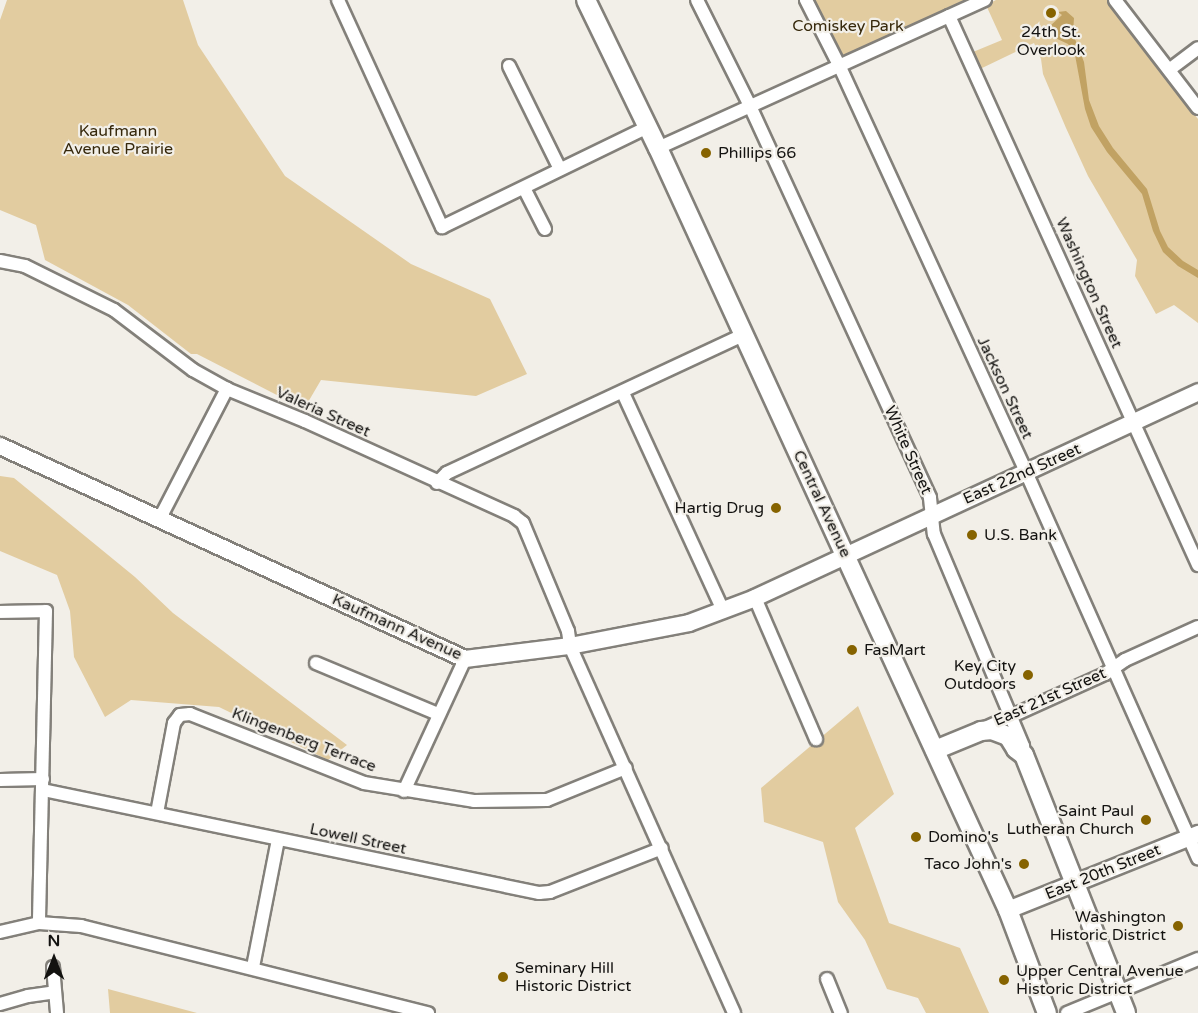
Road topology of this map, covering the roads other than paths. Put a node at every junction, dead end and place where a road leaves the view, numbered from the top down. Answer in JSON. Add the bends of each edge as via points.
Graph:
{"nodes":[{"id":1,"x":338,"y":0,"type":"edge"},
{"id":2,"x":586,"y":0,"type":"edge"},
{"id":3,"x":697,"y":0,"type":"edge"},
{"id":4,"x":806,"y":0,"type":"edge"},
{"id":5,"x":985,"y":0,"type":"edge"},
{"id":6,"x":1115,"y":0,"type":"edge"},
{"id":7,"x":949,"y":16,"type":"junction"},
{"id":8,"x":1198,"y":48,"type":"edge"},
{"id":9,"x":839,"y":65,"type":"junction"},
{"id":10,"x":509,"y":66,"type":"dead end"},
{"id":11,"x":1169,"y":70,"type":"junction"},
{"id":12,"x":750,"y":106,"type":"junction"},
{"id":13,"x":1198,"y":108,"type":"edge"},
{"id":14,"x":648,"y":128,"type":"junction"},
{"id":15,"x":658,"y":148,"type":"junction"},
{"id":16,"x":560,"y":169,"type":"junction"},
{"id":17,"x":524,"y":188,"type":"junction"},
{"id":18,"x":545,"y":229,"type":"dead end"},
{"id":19,"x":0,"y":261,"type":"edge"},
{"id":20,"x":743,"y":335,"type":"junction"},
{"id":21,"x":227,"y":389,"type":"junction"},
{"id":22,"x":1198,"y":392,"type":"edge"},
{"id":23,"x":623,"y":393,"type":"junction"},
{"id":24,"x":1133,"y":422,"type":"junction"},
{"id":25,"x":0,"y":446,"type":"edge"},
{"id":26,"x":1026,"y":472,"type":"junction"},
{"id":27,"x":437,"y":483,"type":"junction"},
{"id":28,"x":933,"y":514,"type":"junction"},
{"id":29,"x":159,"y":520,"type":"junction"},
{"id":30,"x":845,"y":556,"type":"junction"},
{"id":31,"x":1198,"y":565,"type":"edge"},
{"id":32,"x":754,"y":598,"type":"junction"},
{"id":33,"x":723,"y":610,"type":"junction"},
{"id":34,"x":0,"y":612,"type":"edge"},
{"id":35,"x":1198,"y":627,"type":"edge"},
{"id":36,"x":570,"y":646,"type":"junction"},
{"id":37,"x":465,"y":659,"type":"junction"},
{"id":38,"x":316,"y":663,"type":"dead end"},
{"id":39,"x":1114,"y":668,"type":"junction"},
{"id":40,"x":438,"y":714,"type":"junction"},
{"id":41,"x":1010,"y":716,"type":"junction"},
{"id":42,"x":981,"y":731,"type":"junction"},
{"id":43,"x":816,"y":740,"type":"dead end"},
{"id":44,"x":934,"y":750,"type":"junction"},
{"id":45,"x":1024,"y":755,"type":"junction"},
{"id":46,"x":626,"y":768,"type":"junction"},
{"id":47,"x":0,"y":780,"type":"edge"},
{"id":48,"x":43,"y":785,"type":"junction"},
{"id":49,"x":404,"y":791,"type":"junction"},
{"id":50,"x":157,"y":813,"type":"junction"},
{"id":51,"x":1194,"y":835,"type":"edge"},
{"id":52,"x":278,"y":840,"type":"junction"},
{"id":53,"x":662,"y":848,"type":"junction"},
{"id":54,"x":1198,"y":858,"type":"edge"},
{"id":55,"x":1074,"y":883,"type":"junction"},
{"id":56,"x":1008,"y":910,"type":"junction"},
{"id":57,"x":39,"y":923,"type":"junction"},
{"id":58,"x":0,"y":932,"type":"edge"},
{"id":59,"x":1198,"y":960,"type":"edge"},
{"id":60,"x":53,"y":967,"type":"dead end"},
{"id":61,"x":253,"y":967,"type":"junction"},
{"id":62,"x":827,"y":979,"type":"dead end"},
{"id":63,"x":55,"y":992,"type":"junction"},
{"id":64,"x":1118,"y":992,"type":"junction"},
{"id":65,"x":0,"y":1004,"type":"edge"},
{"id":66,"x":57,"y":1013,"type":"edge"},
{"id":67,"x":428,"y":1013,"type":"edge"},
{"id":68,"x":734,"y":1013,"type":"edge"},
{"id":69,"x":842,"y":1013,"type":"edge"},
{"id":70,"x":1047,"y":1013,"type":"edge"},
{"id":71,"x":1068,"y":1013,"type":"edge"},
{"id":72,"x":1126,"y":1013,"type":"edge"}],
"edges":[{"from":1,"to":17,"type":"street","via":[[442,227]]},
{"from":2,"to":14,"type":"main road","name":"Central Avenue"},
{"from":3,"to":12,"type":"street","name":"White Street"},
{"from":4,"to":9,"type":"street","name":"Jackson Street"},
{"from":5,"to":7,"type":"street"},
{"from":6,"to":11,"type":"street"},
{"from":7,"to":9,"type":"street"},
{"from":7,"to":24,"type":"street","name":"Washington Street"},
{"from":8,"to":11,"type":"street"},
{"from":9,"to":12,"type":"street"},
{"from":9,"to":26,"type":"street","name":"Jackson Street"},
{"from":10,"to":16,"type":"street"},
{"from":11,"to":13,"type":"street"},
{"from":12,"to":15,"type":"street"},
{"from":12,"to":28,"type":"street","name":"White Street","via":[[930,498]]},
{"from":14,"to":15,"type":"main road","name":"Central Avenue"},
{"from":14,"to":16,"type":"street"},
{"from":15,"to":20,"type":"main road","name":"Central Avenue"},
{"from":16,"to":17,"type":"street"},
{"from":17,"to":18,"type":"street"},
{"from":19,"to":21,"type":"street","name":"Valeria Street","via":[[25,266],[114,310],[193,370]]},
{"from":20,"to":23,"type":"street"},
{"from":20,"to":30,"type":"main road","name":"Central Avenue"},
{"from":21,"to":27,"type":"street","name":"Valeria Street"},
{"from":21,"to":29,"type":"street"},
{"from":22,"to":24,"type":"main road","name":"East 22nd Street"},
{"from":23,"to":27,"type":"street","via":[[447,473]]},
{"from":23,"to":33,"type":"street"},
{"from":24,"to":26,"type":"main road","name":"East 22nd Street"},
{"from":24,"to":31,"type":"street","name":"Washington Street"},
{"from":25,"to":29,"type":"main road","name":"Kaufmann Avenue"},
{"from":26,"to":28,"type":"main road","name":"East 22nd Street"},
{"from":26,"to":39,"type":"street","name":"Jackson Street"},
{"from":27,"to":36,"type":"street","name":"Valeria Street","via":[[523,523],[568,631]]},
{"from":28,"to":30,"type":"main road","name":"East 22nd Street"},
{"from":28,"to":41,"type":"street","name":"White Street","via":[[934,534]]},
{"from":29,"to":37,"type":"main road","name":"Kaufmann Avenue"},
{"from":30,"to":32,"type":"main road","name":"Kaufmann Avenue"},
{"from":30,"to":44,"type":"main road","name":"Central Avenue"},
{"from":32,"to":33,"type":"main road","name":"Kaufmann Avenue"},
{"from":32,"to":43,"type":"street"},
{"from":33,"to":36,"type":"main road","name":"Kaufmann Avenue","via":[[689,623]]},
{"from":34,"to":48,"type":"street","via":[[46,611]]},
{"from":35,"to":39,"type":"street","name":"East 21st Street"},
{"from":36,"to":37,"type":"main road","name":"Kaufmann Avenue"},
{"from":36,"to":46,"type":"street","name":"Valeria Street"},
{"from":37,"to":40,"type":"street"},
{"from":38,"to":40,"type":"street"},
{"from":39,"to":41,"type":"street","name":"East 21st Street"},
{"from":39,"to":51,"type":"street","name":"Jackson Street"},
{"from":40,"to":49,"type":"street"},
{"from":41,"to":42,"type":"street","name":"East 21st Street"},
{"from":41,"to":45,"type":"street","name":"White Street"},
{"from":42,"to":44,"type":"main road","name":"East 21st Street"},
{"from":42,"to":45,"type":"main road","via":[[1001,732]]},
{"from":44,"to":56,"type":"main road","name":"Central Avenue"},
{"from":45,"to":55,"type":"main road","name":"White Street"},
{"from":46,"to":49,"type":"street","name":"Klingenberg Terrace","via":[[547,800],[474,801]]},
{"from":46,"to":53,"type":"street","name":"Valeria Street"},
{"from":47,"to":48,"type":"street","name":"Lowell Street"},
{"from":48,"to":50,"type":"street","name":"Lowell Street"},
{"from":48,"to":57,"type":"street"},
{"from":49,"to":50,"type":"street","name":"Klingenberg Terrace","via":[[364,783],[190,714],[180,714],[174,723]]},
{"from":50,"to":52,"type":"street","name":"Lowell Street"},
{"from":51,"to":54,"type":"street","name":"Jackson Street"},
{"from":51,"to":55,"type":"main road","name":"East 20th Street"},
{"from":52,"to":53,"type":"street","name":"Lowell Street","via":[[539,893]]},
{"from":52,"to":61,"type":"street"},
{"from":53,"to":68,"type":"street","name":"Valeria Street"},
{"from":55,"to":56,"type":"main road","name":"East 20th Street"},
{"from":55,"to":64,"type":"main road","name":"White Street"},
{"from":56,"to":70,"type":"main road","name":"Central Avenue"},
{"from":57,"to":58,"type":"street"},
{"from":57,"to":61,"type":"street","via":[[81,927]]},
{"from":59,"to":64,"type":"street"},
{"from":60,"to":63,"type":"street"},
{"from":61,"to":67,"type":"street"},
{"from":62,"to":69,"type":"street"},
{"from":63,"to":65,"type":"street"},
{"from":63,"to":66,"type":"street"},
{"from":64,"to":71,"type":"street"},
{"from":64,"to":72,"type":"main road","name":"White Street"}]}
